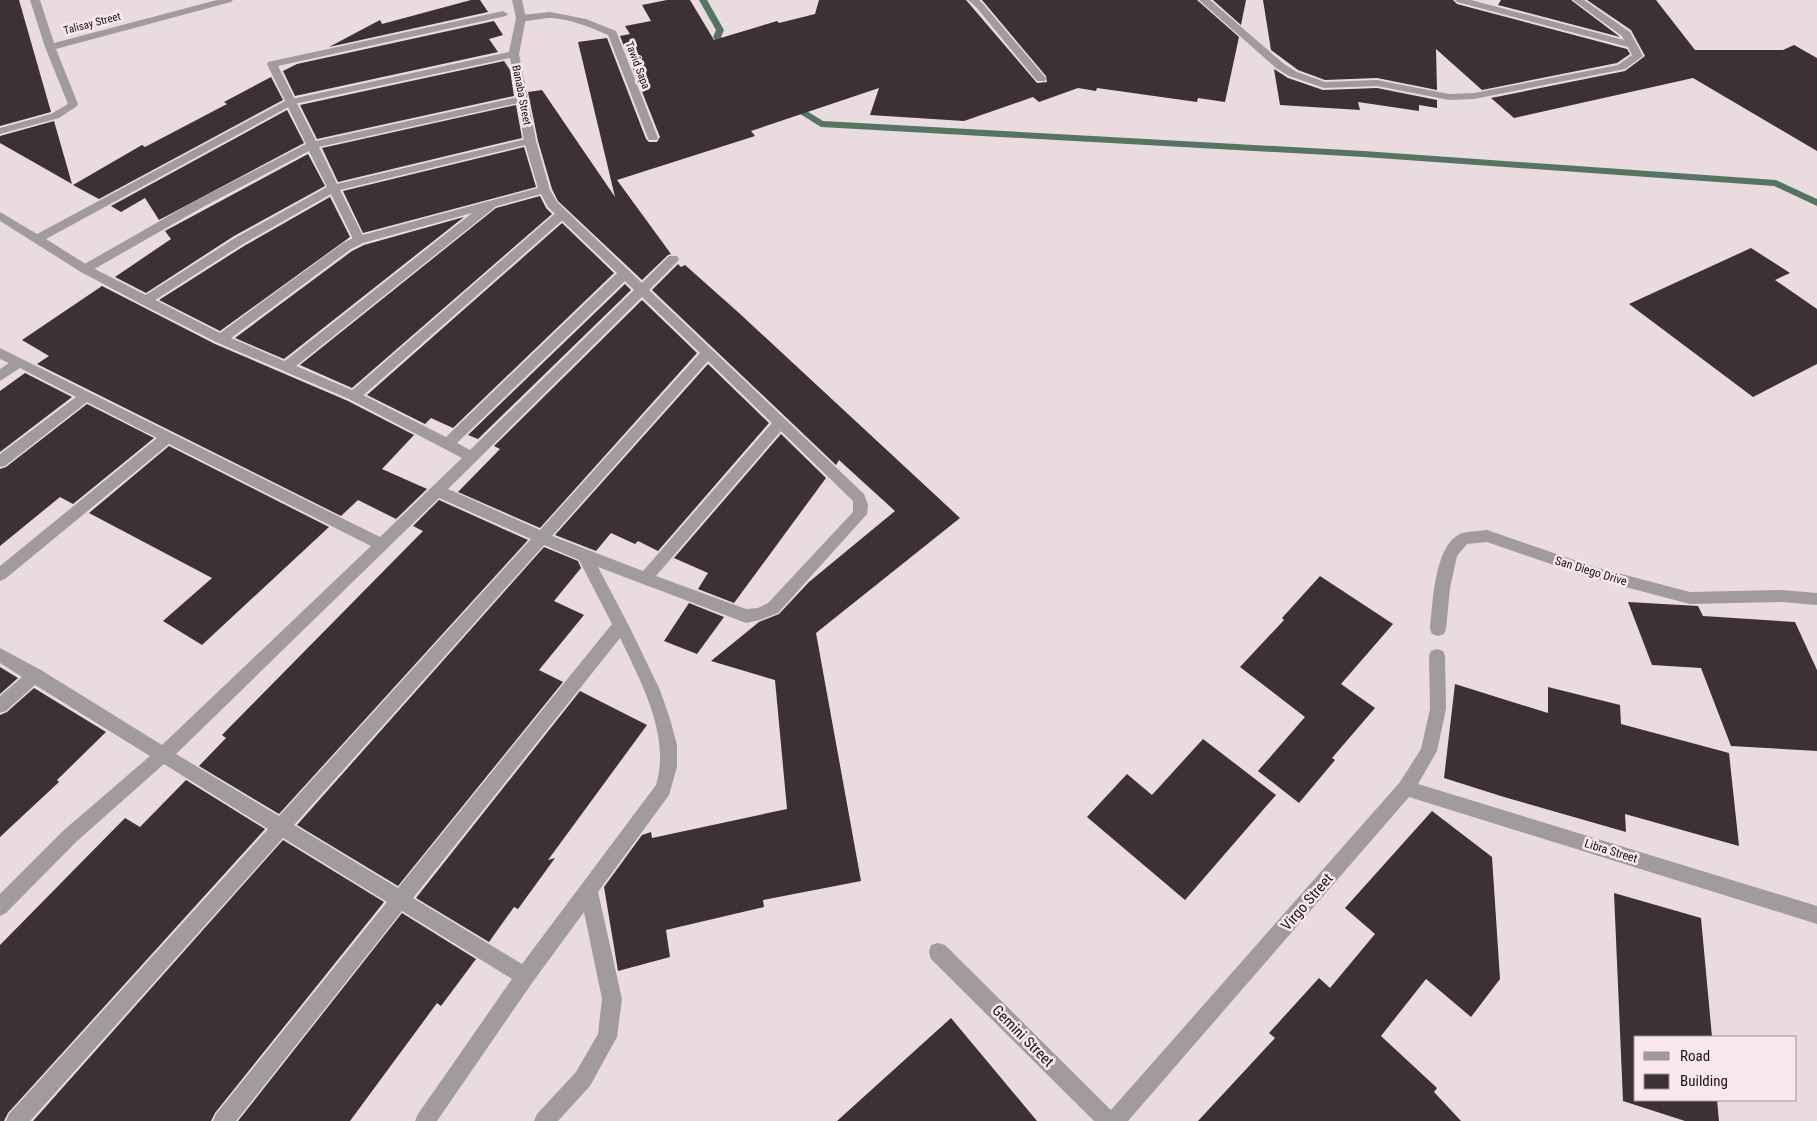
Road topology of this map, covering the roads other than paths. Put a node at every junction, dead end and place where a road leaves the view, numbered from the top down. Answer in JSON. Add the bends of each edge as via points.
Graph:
{"nodes":[{"id":1,"x":36,"y":0,"type":"edge"},
{"id":2,"x":228,"y":0,"type":"edge"},
{"id":3,"x":517,"y":0,"type":"edge"},
{"id":4,"x":1204,"y":0,"type":"edge"},
{"id":5,"x":1460,"y":0,"type":"edge"},
{"id":6,"x":1578,"y":0,"type":"edge"},
{"id":7,"x":976,"y":3,"type":"edge"},
{"id":8,"x":503,"y":14,"type":"dead end"},
{"id":9,"x":521,"y":18,"type":"junction"},
{"id":10,"x":1633,"y":45,"type":"junction"},
{"id":11,"x":50,"y":47,"type":"junction"},
{"id":12,"x":514,"y":54,"type":"junction"},
{"id":13,"x":1042,"y":78,"type":"dead end"},
{"id":14,"x":523,"y":99,"type":"junction"},
{"id":15,"x":291,"y":102,"type":"junction"},
{"id":16,"x":0,"y":131,"type":"edge"},
{"id":17,"x":653,"y":138,"type":"dead end"},
{"id":18,"x":530,"y":141,"type":"junction"},
{"id":19,"x":312,"y":145,"type":"junction"},
{"id":20,"x":333,"y":188,"type":"junction"},
{"id":21,"x":544,"y":190,"type":"junction"},
{"id":22,"x":490,"y":204,"type":"junction"},
{"id":23,"x":562,"y":214,"type":"junction"},
{"id":24,"x":0,"y":216,"type":"edge"},
{"id":25,"x":39,"y":238,"type":"junction"},
{"id":26,"x":359,"y":240,"type":"junction"},
{"id":27,"x":673,"y":259,"type":"dead end"},
{"id":28,"x":85,"y":269,"type":"junction"},
{"id":29,"x":624,"y":274,"type":"junction"},
{"id":30,"x":641,"y":291,"type":"junction"},
{"id":31,"x":144,"y":301,"type":"junction"},
{"id":32,"x":221,"y":339,"type":"junction"},
{"id":33,"x":0,"y":353,"type":"edge"},
{"id":34,"x":707,"y":354,"type":"junction"},
{"id":35,"x":18,"y":363,"type":"junction"},
{"id":36,"x":286,"y":367,"type":"junction"},
{"id":37,"x":0,"y":376,"type":"edge"},
{"id":38,"x":86,"y":396,"type":"junction"},
{"id":39,"x":354,"y":396,"type":"junction"},
{"id":40,"x":780,"y":423,"type":"junction"},
{"id":41,"x":168,"y":437,"type":"junction"},
{"id":42,"x":448,"y":444,"type":"junction"},
{"id":43,"x":472,"y":457,"type":"junction"},
{"id":44,"x":0,"y":462,"type":"edge"},
{"id":45,"x":437,"y":490,"type":"junction"},
{"id":46,"x":541,"y":537,"type":"junction"},
{"id":47,"x":382,"y":545,"type":"junction"},
{"id":48,"x":584,"y":556,"type":"junction"},
{"id":49,"x":0,"y":575,"type":"edge"},
{"id":50,"x":644,"y":579,"type":"junction"},
{"id":51,"x":1817,"y":599,"type":"edge"},
{"id":52,"x":620,"y":626,"type":"junction"},
{"id":53,"x":1438,"y":629,"type":"dead end"},
{"id":54,"x":0,"y":655,"type":"edge"},
{"id":55,"x":1437,"y":656,"type":"dead end"},
{"id":56,"x":35,"y":676,"type":"junction"},
{"id":57,"x":0,"y":706,"type":"edge"},
{"id":58,"x":164,"y":754,"type":"junction"},
{"id":59,"x":1406,"y":788,"type":"junction"},
{"id":60,"x":280,"y":827,"type":"junction"},
{"id":61,"x":588,"y":890,"type":"junction"},
{"id":62,"x":400,"y":900,"type":"junction"},
{"id":63,"x":0,"y":907,"type":"edge"},
{"id":64,"x":1817,"y":915,"type":"edge"},
{"id":65,"x":938,"y":952,"type":"dead end"},
{"id":66,"x":525,"y":976,"type":"junction"},
{"id":67,"x":16,"y":1121,"type":"edge"},
{"id":68,"x":223,"y":1121,"type":"edge"},
{"id":69,"x":425,"y":1121,"type":"edge"},
{"id":70,"x":544,"y":1121,"type":"edge"},
{"id":71,"x":1108,"y":1121,"type":"edge"},
{"id":72,"x":1116,"y":1121,"type":"edge"}],
"edges":[{"from":1,"to":11,"type":"street"},
{"from":2,"to":11,"type":"street","name":"Talisay Street"},
{"from":3,"to":9,"type":"street","name":"Banaba Street"},
{"from":4,"to":10,"type":"street","via":[[1280,66],[1331,86],[1378,83],[1449,97],[1474,96],[1621,67],[1638,56]]},
{"from":5,"to":10,"type":"street"},
{"from":6,"to":10,"type":"street","via":[[1626,34]]},
{"from":7,"to":13,"type":"street"},
{"from":8,"to":15,"type":"street","via":[[272,64]]},
{"from":9,"to":12,"type":"street","name":"Banaba Street"},
{"from":9,"to":17,"type":"street","name":"Tawid Sapa","via":[[550,15],[583,21],[612,34]]},
{"from":11,"to":16,"type":"street","via":[[73,104],[55,116]]},
{"from":12,"to":14,"type":"street","name":"Banaba Street"},
{"from":12,"to":15,"type":"street"},
{"from":14,"to":18,"type":"street","name":"Banaba Street"},
{"from":14,"to":19,"type":"street"},
{"from":15,"to":19,"type":"street"},
{"from":15,"to":25,"type":"street"},
{"from":18,"to":20,"type":"street"},
{"from":18,"to":21,"type":"street","name":"Banaba Street"},
{"from":19,"to":20,"type":"street"},
{"from":19,"to":28,"type":"street"},
{"from":20,"to":26,"type":"street"},
{"from":20,"to":31,"type":"street","via":[[239,241]]},
{"from":21,"to":22,"type":"street"},
{"from":21,"to":23,"type":"street","name":"Banaba Street"},
{"from":22,"to":26,"type":"street"},
{"from":22,"to":36,"type":"street"},
{"from":23,"to":29,"type":"street","name":"Banaba Street"},
{"from":23,"to":39,"type":"street"},
{"from":24,"to":25,"type":"street"},
{"from":25,"to":28,"type":"street"},
{"from":26,"to":32,"type":"street"},
{"from":27,"to":30,"type":"street"},
{"from":28,"to":31,"type":"street"},
{"from":29,"to":30,"type":"street","name":"Banaba Street"},
{"from":29,"to":42,"type":"street"},
{"from":30,"to":34,"type":"street","name":"Banaba Street"},
{"from":30,"to":43,"type":"street"},
{"from":31,"to":32,"type":"street"},
{"from":32,"to":36,"type":"street"},
{"from":33,"to":35,"type":"street"},
{"from":34,"to":40,"type":"street","name":"Banaba Street"},
{"from":34,"to":46,"type":"street"},
{"from":35,"to":37,"type":"street"},
{"from":35,"to":38,"type":"street"},
{"from":36,"to":39,"type":"street"},
{"from":38,"to":41,"type":"street"},
{"from":38,"to":44,"type":"street"},
{"from":39,"to":42,"type":"street"},
{"from":40,"to":50,"type":"street"},
{"from":40,"to":50,"type":"street","name":"Banaba Street","via":[[860,498],[860,514],[773,608],[760,614],[746,616]]},
{"from":41,"to":47,"type":"street"},
{"from":41,"to":49,"type":"street"},
{"from":42,"to":43,"type":"street"},
{"from":43,"to":45,"type":"street"},
{"from":45,"to":46,"type":"street","name":"Banaba Street"},
{"from":45,"to":47,"type":"street"},
{"from":46,"to":48,"type":"street","name":"Banaba Street"},
{"from":46,"to":60,"type":"street"},
{"from":47,"to":58,"type":"street"},
{"from":48,"to":50,"type":"street","name":"Banaba Street"},
{"from":48,"to":52,"type":"street"},
{"from":51,"to":53,"type":"street","name":"San Diego Drive","via":[[1782,596],[1690,598],[1591,572],[1487,536],[1463,539],[1450,554],[1442,588]]},
{"from":52,"to":61,"type":"street","via":[[651,688],[667,735],[669,766],[663,789]]},
{"from":52,"to":62,"type":"street"},
{"from":54,"to":56,"type":"street"},
{"from":55,"to":59,"type":"street","name":"Virgo Street","via":[[1438,709],[1429,751]]},
{"from":56,"to":57,"type":"street"},
{"from":56,"to":58,"type":"street"},
{"from":58,"to":60,"type":"street"},
{"from":58,"to":63,"type":"street","via":[[70,836]]},
{"from":59,"to":64,"type":"street","name":"Libra Street"},
{"from":59,"to":72,"type":"street","name":"Virgo Street"},
{"from":60,"to":62,"type":"street"},
{"from":60,"to":67,"type":"street"},
{"from":61,"to":66,"type":"street"},
{"from":61,"to":70,"type":"street","via":[[612,1000],[607,1037],[582,1079]]},
{"from":62,"to":66,"type":"street"},
{"from":62,"to":68,"type":"street"},
{"from":65,"to":71,"type":"street","name":"Gemini Street"},
{"from":66,"to":69,"type":"street"}]}
